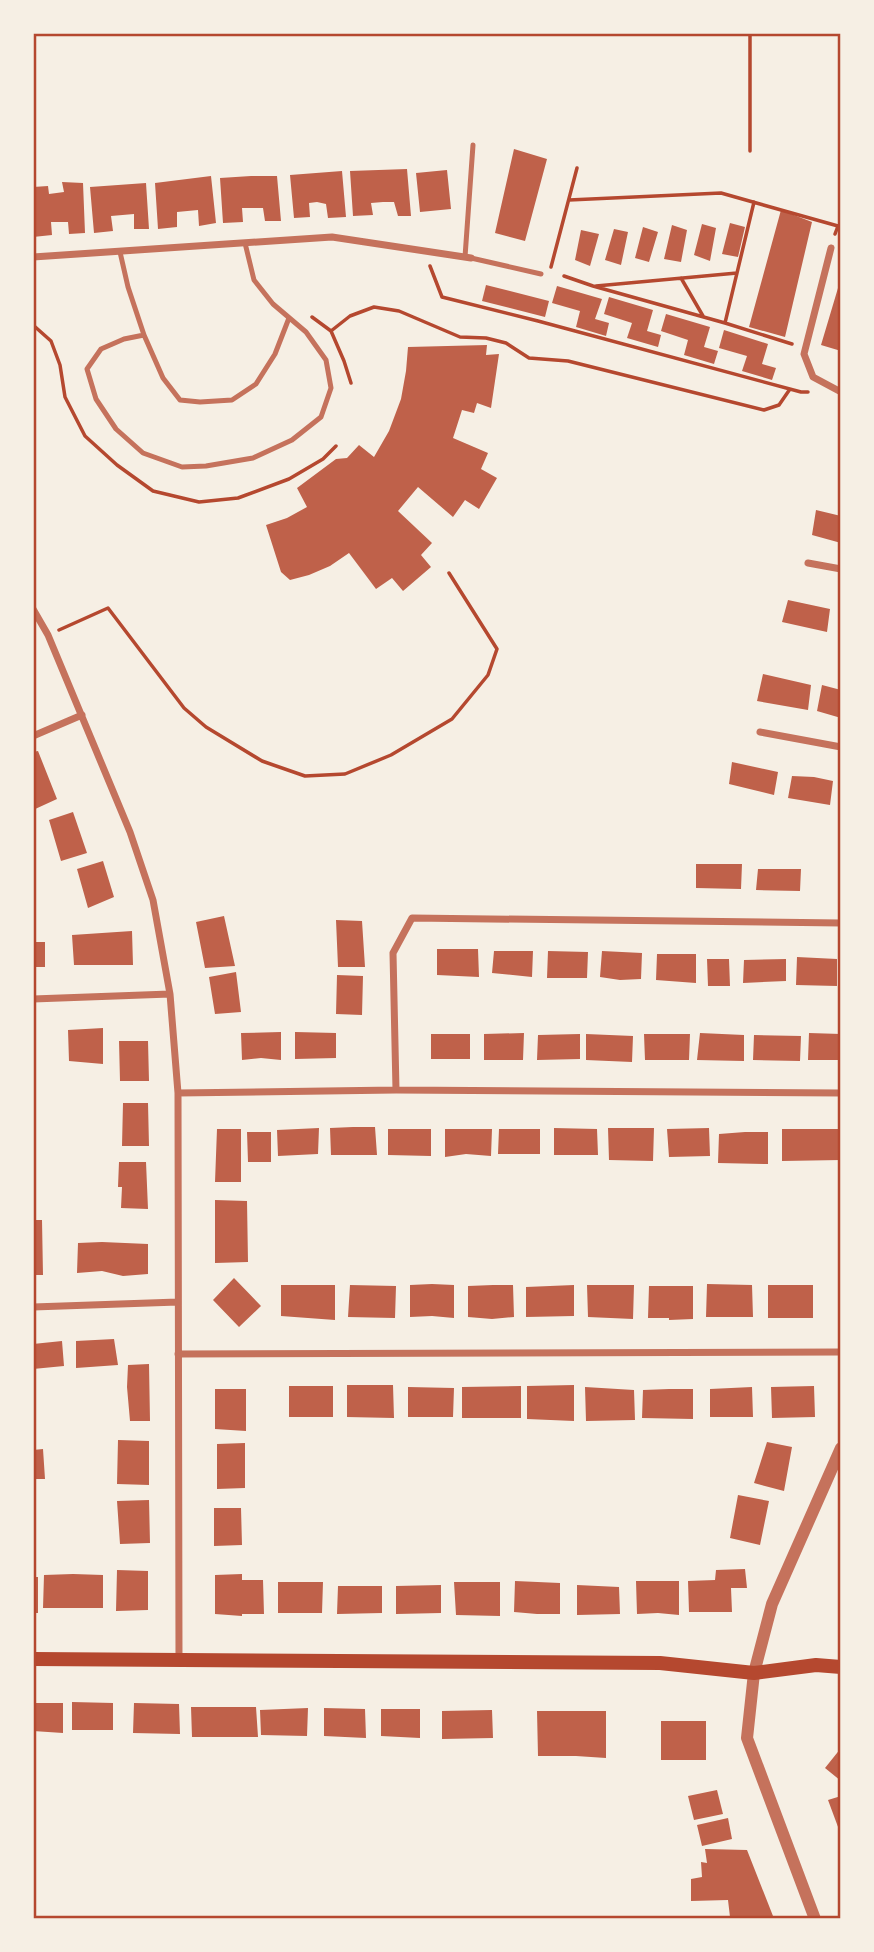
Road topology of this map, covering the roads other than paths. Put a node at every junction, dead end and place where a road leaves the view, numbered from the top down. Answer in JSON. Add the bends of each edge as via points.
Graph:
{"nodes":[{"id":1,"x":473,"y":145,"type":"dead end"},
{"id":2,"x":245,"y":243,"type":"junction"},
{"id":3,"x":831,"y":248,"type":"road end"},
{"id":4,"x":120,"y":252,"type":"junction"},
{"id":5,"x":33,"y":257,"type":"edge"},
{"id":6,"x":468,"y":257,"type":"junction"},
{"id":7,"x":541,"y":274,"type":"dead end"},
{"id":8,"x":289,"y":318,"type":"junction"},
{"id":9,"x":144,"y":335,"type":"junction"},
{"id":10,"x":840,"y":392,"type":"edge"},
{"id":11,"x":808,"y":563,"type":"dead end"},
{"id":12,"x":841,"y":569,"type":"edge"},
{"id":13,"x":33,"y":609,"type":"edge"},
{"id":14,"x":82,"y":715,"type":"junction"},
{"id":15,"x":760,"y":732,"type":"dead end"},
{"id":16,"x":33,"y":736,"type":"edge"},
{"id":17,"x":841,"y":747,"type":"edge"},
{"id":18,"x":841,"y":923,"type":"edge"},
{"id":19,"x":170,"y":994,"type":"junction"},
{"id":20,"x":33,"y":999,"type":"edge"},
{"id":21,"x":397,"y":1090,"type":"junction"},
{"id":22,"x":178,"y":1093,"type":"junction"},
{"id":23,"x":841,"y":1093,"type":"edge"},
{"id":24,"x":178,"y":1302,"type":"junction"},
{"id":25,"x":33,"y":1307,"type":"edge"},
{"id":26,"x":841,"y":1352,"type":"edge"},
{"id":27,"x":178,"y":1354,"type":"junction"},
{"id":28,"x":841,"y":1448,"type":"edge"},
{"id":29,"x":33,"y":1659,"type":"edge"},
{"id":30,"x":179,"y":1661,"type":"junction"},
{"id":31,"x":841,"y":1667,"type":"edge"},
{"id":32,"x":754,"y":1673,"type":"junction"},
{"id":33,"x":815,"y":1919,"type":"edge"}],
"edges":[{"from":1,"to":6,"type":"lane"},
{"from":2,"to":4,"type":"street"},
{"from":2,"to":6,"type":"street","via":[[332,237]]},
{"from":2,"to":8,"type":"lane","via":[[254,280]]},
{"from":3,"to":10,"type":"street","via":[[805,351],[813,377]]},
{"from":4,"to":5,"type":"street"},
{"from":4,"to":9,"type":"lane"},
{"from":6,"to":7,"type":"lane"},
{"from":8,"to":9,"type":"lane","via":[[275,354],[256,384],[232,400],[180,400],[163,377]]},
{"from":8,"to":9,"type":"lane","via":[[306,332],[326,360],[331,388],[321,417],[292,440],[253,458],[206,466],[182,467],[143,453],[116,429],[96,399],[87,369],[101,349]]},
{"from":11,"to":12,"type":"street"},
{"from":13,"to":14,"type":"street"},
{"from":14,"to":16,"type":"street"},
{"from":14,"to":19,"type":"street","via":[[153,900]]},
{"from":15,"to":17,"type":"street"},
{"from":18,"to":21,"type":"street","via":[[412,918],[393,953]]},
{"from":19,"to":20,"type":"street"},
{"from":19,"to":22,"type":"street"},
{"from":21,"to":22,"type":"street"},
{"from":21,"to":23,"type":"street"},
{"from":22,"to":24,"type":"street"},
{"from":24,"to":25,"type":"street"},
{"from":24,"to":27,"type":"street"},
{"from":26,"to":27,"type":"street"},
{"from":27,"to":30,"type":"street"},
{"from":28,"to":32,"type":"street","via":[[772,1604]]},
{"from":29,"to":30,"type":"main road"},
{"from":30,"to":32,"type":"main road","via":[[660,1663]]},
{"from":31,"to":32,"type":"main road","via":[[816,1665]]},
{"from":32,"to":33,"type":"street","via":[[747,1738]]}]}
